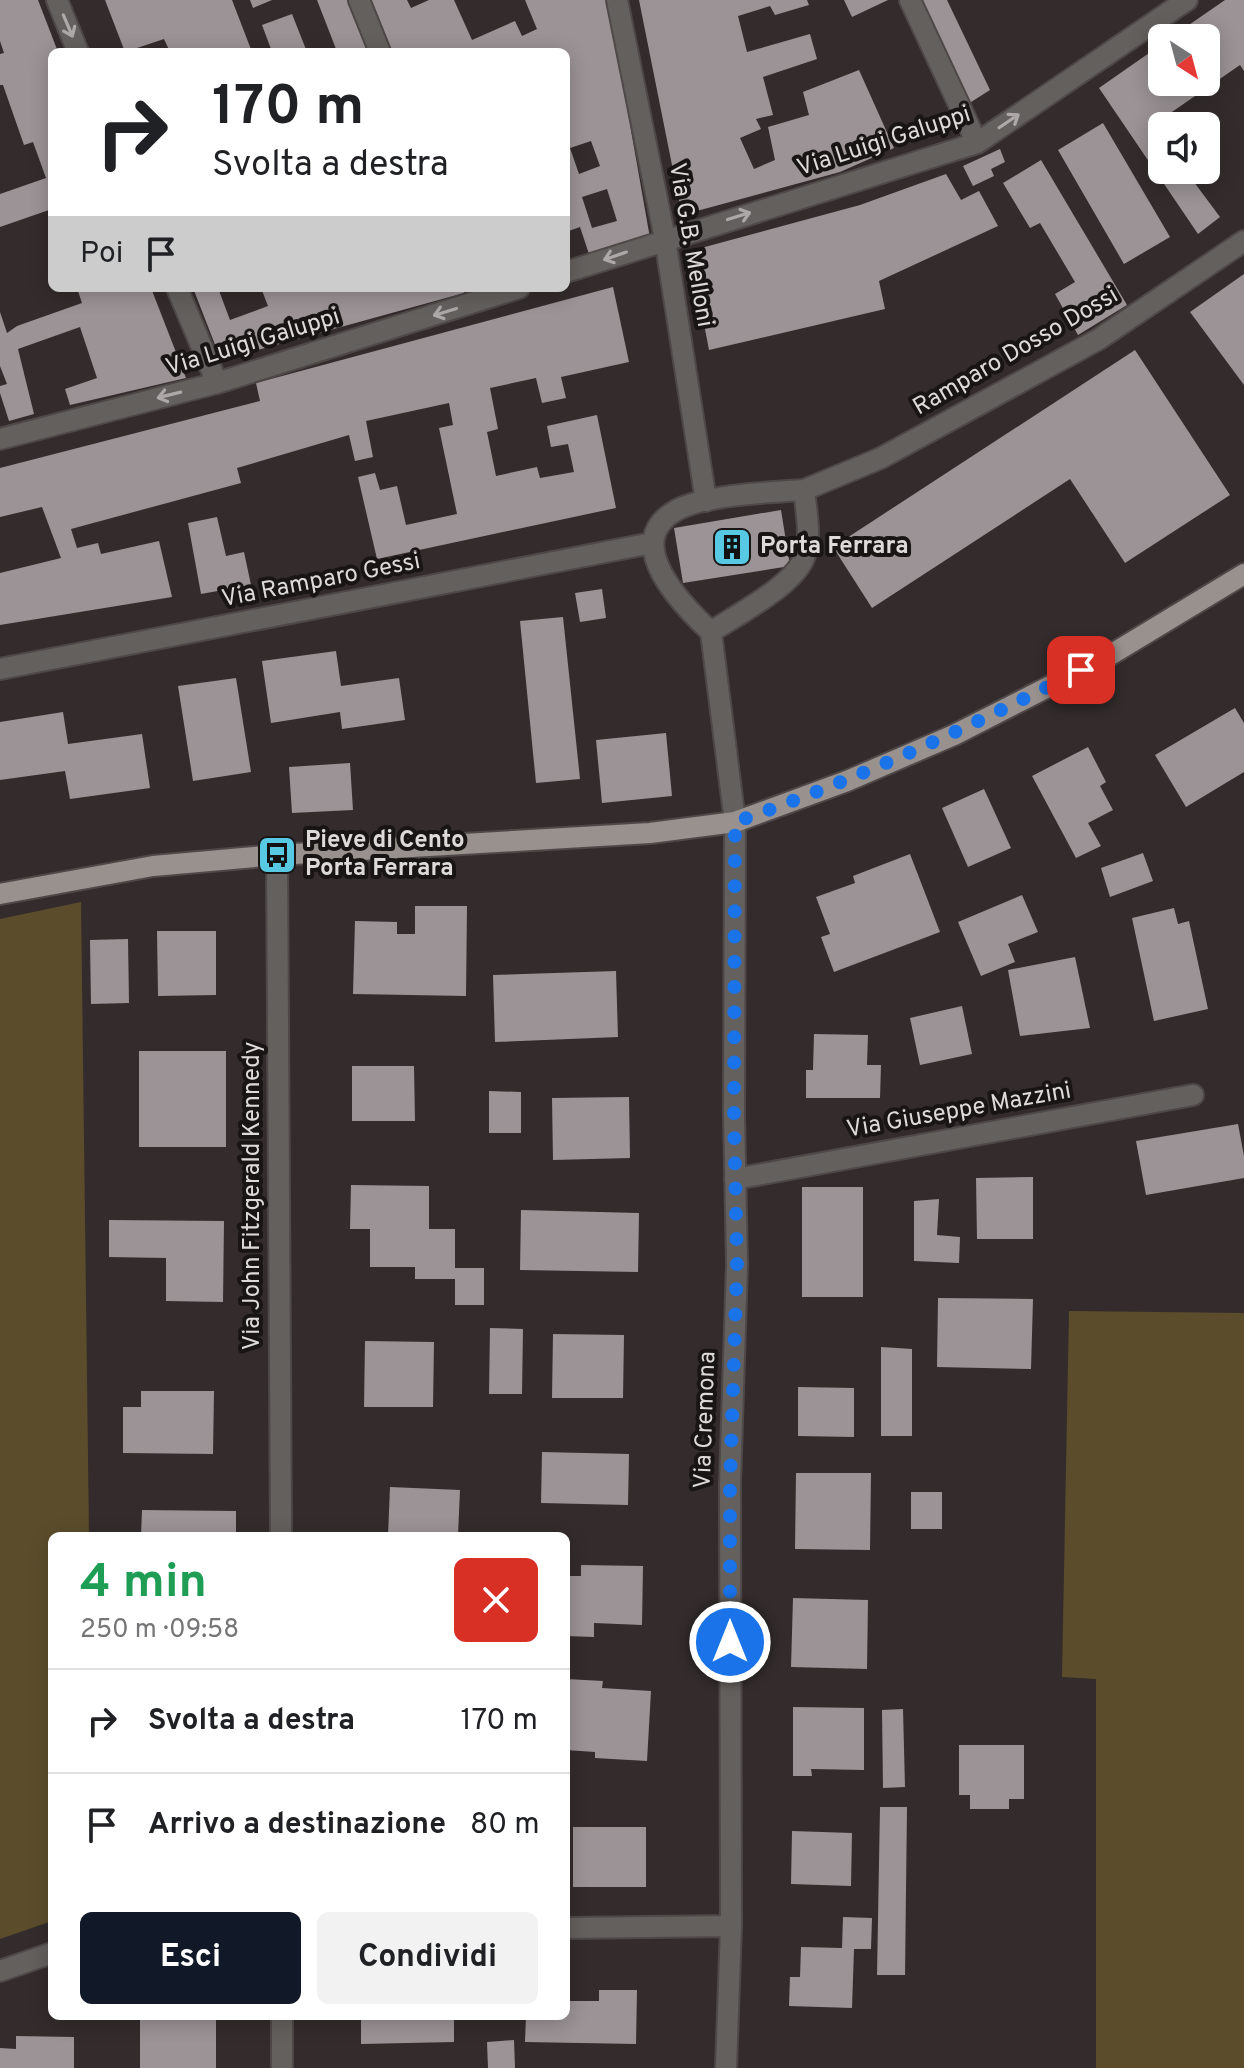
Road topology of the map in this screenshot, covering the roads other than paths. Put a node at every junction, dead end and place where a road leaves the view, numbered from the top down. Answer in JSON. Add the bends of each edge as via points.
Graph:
{"nodes":[{"id":1,"x":57,"y":0,"type":"edge"},
{"id":2,"x":359,"y":0,"type":"edge"},
{"id":3,"x":617,"y":0,"type":"edge"},
{"id":4,"x":910,"y":0,"type":"edge"},
{"id":5,"x":1187,"y":0,"type":"edge"},
{"id":6,"x":76,"y":48,"type":"edge"},
{"id":7,"x":378,"y":48,"type":"edge"},
{"id":8,"x":977,"y":143,"type":"junction"},
{"id":9,"x":665,"y":239,"type":"junction"},
{"id":10,"x":1244,"y":241,"type":"edge"},
{"id":11,"x":570,"y":271,"type":"edge"},
{"id":12,"x":179,"y":292,"type":"edge"},
{"id":13,"x":476,"y":295,"type":"edge"},
{"id":14,"x":217,"y":383,"type":"junction"},
{"id":15,"x":0,"y":439,"type":"edge"},
{"id":16,"x":804,"y":490,"type":"junction"},
{"id":17,"x":706,"y":501,"type":"junction"},
{"id":18,"x":652,"y":543,"type":"junction"},
{"id":19,"x":1244,"y":574,"type":"edge"},
{"id":20,"x":711,"y":632,"type":"junction"},
{"id":21,"x":0,"y":669,"type":"edge"},
{"id":22,"x":735,"y":822,"type":"junction"},
{"id":23,"x":277,"y":855,"type":"junction"},
{"id":24,"x":0,"y":894,"type":"edge"},
{"id":25,"x":1193,"y":1095,"type":"dead end"},
{"id":26,"x":735,"y":1179,"type":"junction"},
{"id":27,"x":281,"y":1532,"type":"edge"},
{"id":28,"x":731,"y":1926,"type":"junction"},
{"id":29,"x":570,"y":1928,"type":"edge"},
{"id":30,"x":48,"y":1954,"type":"edge"},
{"id":31,"x":0,"y":1971,"type":"edge"},
{"id":32,"x":282,"y":2020,"type":"edge"},
{"id":33,"x":282,"y":2068,"type":"edge"},
{"id":34,"x":726,"y":2068,"type":"edge"}],
"edges":[{"from":1,"to":6,"type":"street","one_way":true},
{"from":2,"to":7,"type":"street"},
{"from":3,"to":9,"type":"street","name":"Via G.B. Melloni"},
{"from":4,"to":8,"type":"street"},
{"from":8,"to":5,"type":"street","name":"Via Luigi Galuppi","one_way":true},
{"from":9,"to":8,"type":"street","name":"Via Luigi Galuppi","one_way":true},
{"from":9,"to":11,"type":"street","name":"Via Luigi Galuppi","one_way":true},
{"from":9,"to":17,"type":"street","name":"Via G.B. Melloni"},
{"from":10,"to":16,"type":"street","name":"Ramparo Dosso Dossi","via":[[1099,339],[881,458]]},
{"from":12,"to":14,"type":"street"},
{"from":13,"to":14,"type":"street","name":"Via Luigi Galuppi","one_way":true},
{"from":14,"to":15,"type":"street","name":"Via Luigi Galuppi","one_way":true},
{"from":16,"to":17,"type":"street","name":"Ramparo Dosso Dossi"},
{"from":16,"to":20,"type":"street","via":[[804,559],[786,581]]},
{"from":17,"to":18,"type":"street","name":"Ramparo Dosso Dossi","via":[[677,509],[660,522]]},
{"from":18,"to":20,"type":"street","via":[[676,598]]},
{"from":18,"to":21,"type":"street","name":"Via Ramparo Gessi"},
{"from":19,"to":22,"type":"main road","via":[[1107,657],[954,735]]},
{"from":20,"to":22,"type":"street"},
{"from":22,"to":23,"type":"main road","via":[[650,833]]},
{"from":22,"to":26,"type":"street","name":"Via Cremona"},
{"from":23,"to":24,"type":"main road","via":[[153,866]]},
{"from":23,"to":27,"type":"street","name":"Via John Fitzgerald Kennedy"},
{"from":25,"to":26,"type":"street","name":"Via Giuseppe Mazzini"},
{"from":26,"to":28,"type":"street","name":"Via Cremona"},
{"from":28,"to":29,"type":"street"},
{"from":28,"to":34,"type":"street","name":"Via Cremona"},
{"from":30,"to":31,"type":"street"},
{"from":32,"to":33,"type":"street"}]}
